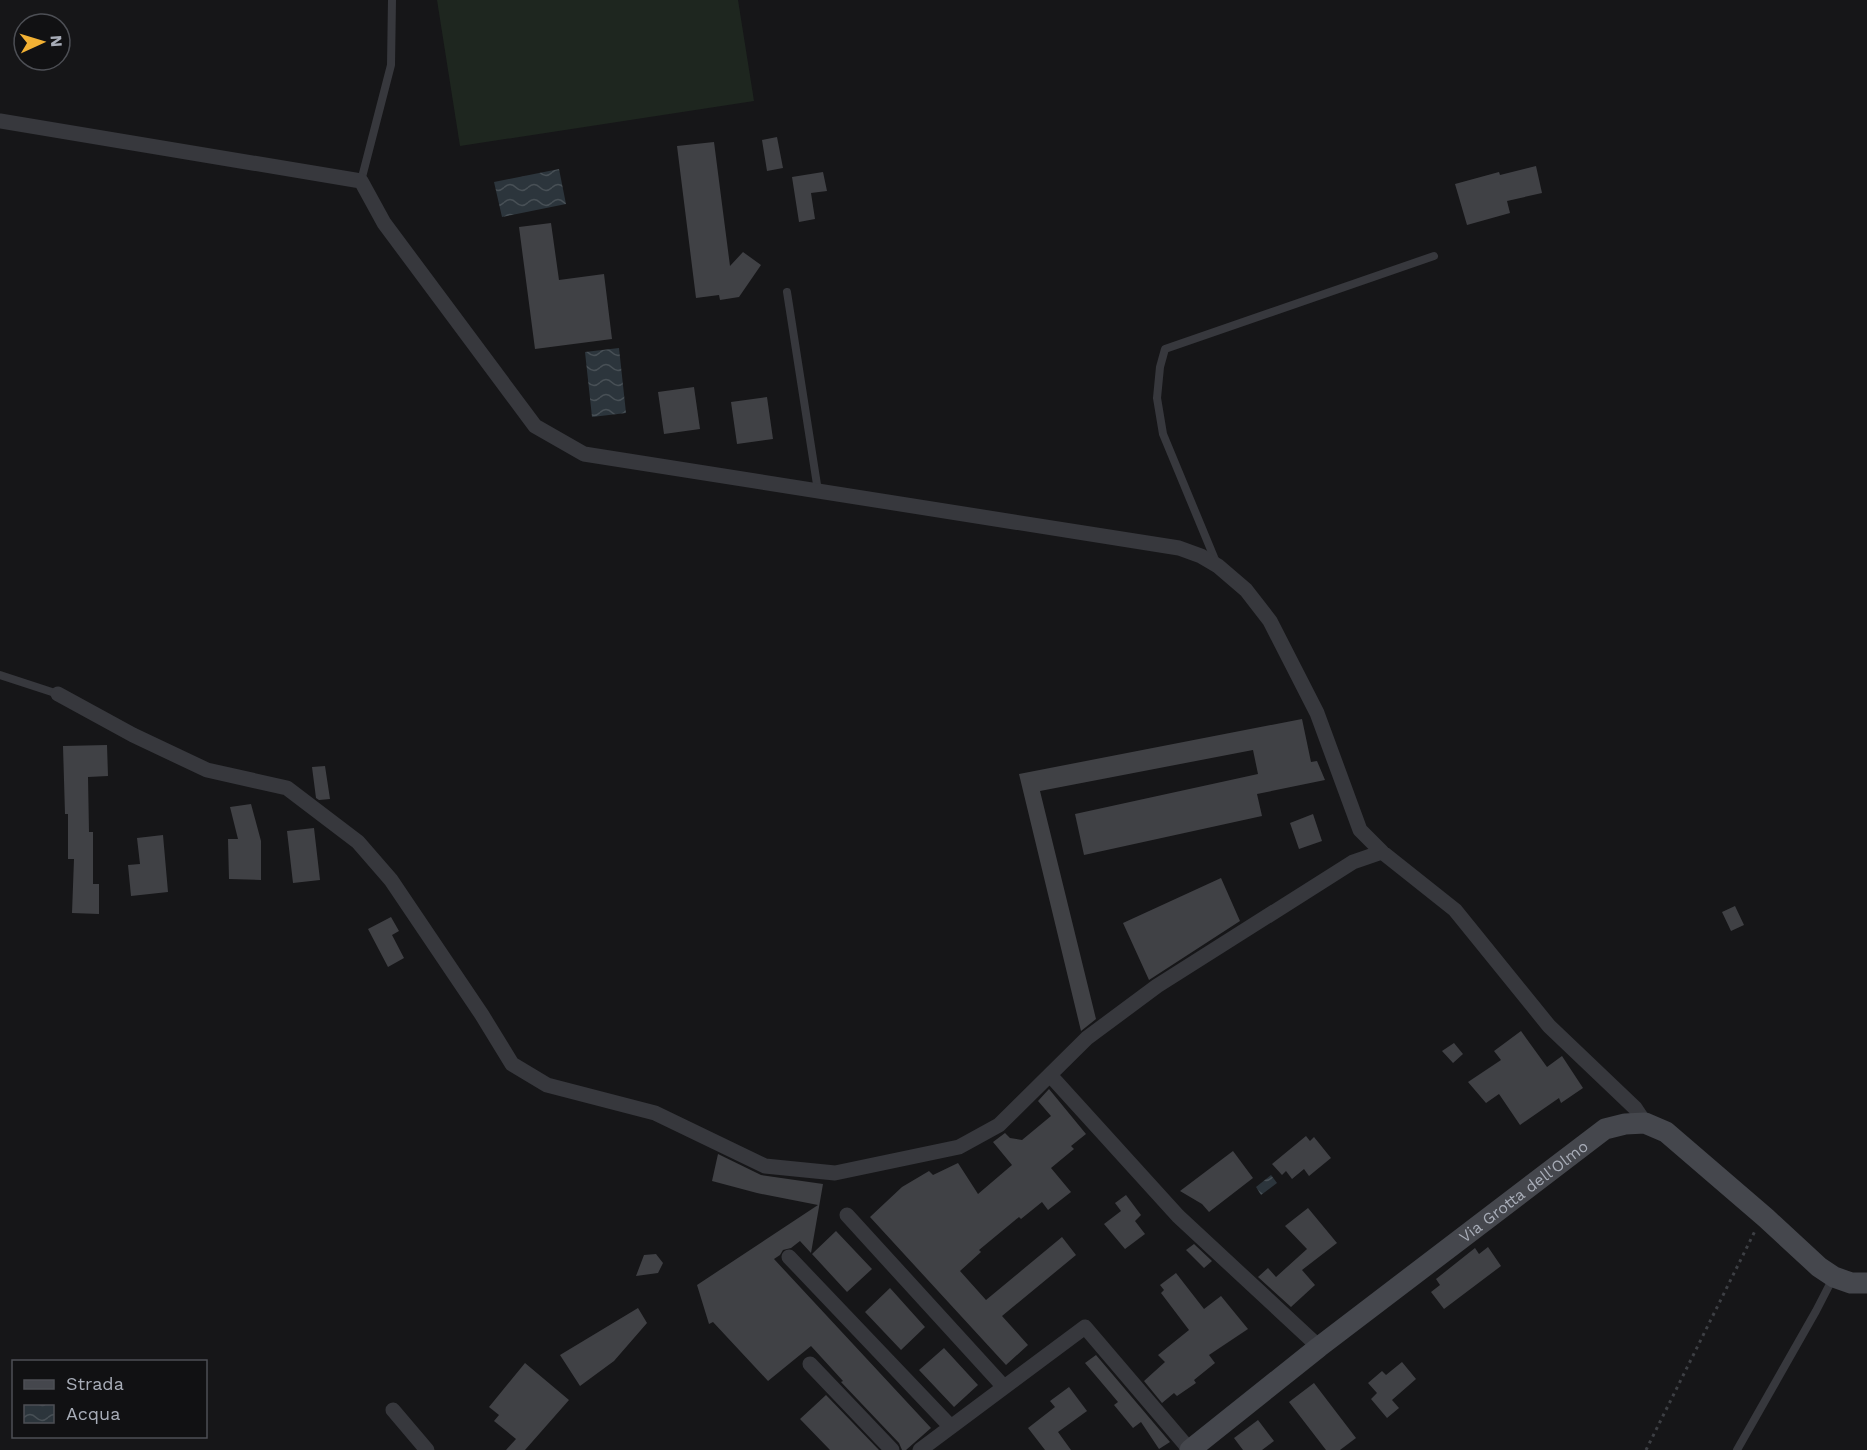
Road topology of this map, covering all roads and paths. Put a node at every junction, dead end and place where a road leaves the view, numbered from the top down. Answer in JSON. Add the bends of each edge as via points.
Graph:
{"nodes":[{"id":1,"x":392,"y":0,"type":"edge"},
{"id":2,"x":0,"y":121,"type":"edge"},
{"id":3,"x":361,"y":181,"type":"junction"},
{"id":4,"x":1434,"y":256,"type":"dead end"},
{"id":5,"x":788,"y":292,"type":"dead end"},
{"id":6,"x":818,"y":492,"type":"junction"},
{"id":7,"x":1218,"y":566,"type":"junction"},
{"id":8,"x":0,"y":675,"type":"edge"},
{"id":9,"x":58,"y":694,"type":"joint"},
{"id":10,"x":1382,"y":852,"type":"junction"},
{"id":11,"x":1050,"y":1075,"type":"junction"},
{"id":12,"x":1645,"y":1123,"type":"junction"},
{"id":13,"x":847,"y":1215,"type":"dead end"},
{"id":14,"x":1766,"y":1218,"type":"junction"},
{"id":15,"x":789,"y":1257,"type":"dead end"},
{"id":16,"x":1834,"y":1277,"type":"junction"},
{"id":17,"x":1867,"y":1283,"type":"edge"},
{"id":18,"x":1319,"y":1347,"type":"junction"},
{"id":19,"x":810,"y":1365,"type":"dead end"},
{"id":20,"x":1004,"y":1387,"type":"junction"},
{"id":21,"x":393,"y":1410,"type":"dead end"},
{"id":22,"x":951,"y":1427,"type":"junction"},
{"id":23,"x":428,"y":1450,"type":"edge"},
{"id":24,"x":892,"y":1450,"type":"edge"},
{"id":25,"x":920,"y":1450,"type":"edge"},
{"id":26,"x":1190,"y":1450,"type":"edge"},
{"id":27,"x":1646,"y":1450,"type":"edge"},
{"id":28,"x":1737,"y":1450,"type":"edge"}],
"edges":[{"from":1,"to":3,"type":"lane","via":[[391,65]]},
{"from":2,"to":3,"type":"street"},
{"from":3,"to":6,"type":"street","via":[[384,223],[535,426],[584,454]]},
{"from":4,"to":7,"type":"lane","via":[[1165,349],[1157,398],[1163,434]]},
{"from":5,"to":6,"type":"lane"},
{"from":6,"to":7,"type":"street","via":[[1179,548]]},
{"from":7,"to":10,"type":"street","via":[[1246,590],[1270,621],[1317,713],[1360,830]]},
{"from":8,"to":9,"type":"lane"},
{"from":9,"to":11,"type":"street","via":[[207,770],[287,788],[358,842],[391,880],[512,1064],[547,1084],[655,1113],[765,1166],[835,1173],[959,1147],[999,1125]]},
{"from":10,"to":11,"type":"street","via":[[1353,862],[1157,986],[1087,1038]]},
{"from":10,"to":12,"type":"street","via":[[1455,910],[1549,1026],[1635,1108]]},
{"from":11,"to":18,"type":"street","via":[[1178,1216]]},
{"from":12,"to":14,"type":"street","via":[[1666,1132]]},
{"from":12,"to":18,"type":"street","name":"Via Grotta dell'Olmo","via":[[1605,1128]]},
{"from":13,"to":20,"type":"street"},
{"from":14,"to":16,"type":"street"},
{"from":14,"to":27,"type":"path","via":[[1752,1234]]},
{"from":15,"to":22,"type":"street"},
{"from":16,"to":17,"type":"street"},
{"from":16,"to":28,"type":"lane"},
{"from":18,"to":26,"type":"street","name":"Via Grotta dell'Olmo"},
{"from":19,"to":24,"type":"street"},
{"from":20,"to":22,"type":"street"},
{"from":20,"to":26,"type":"street","via":[[1085,1327]]},
{"from":21,"to":23,"type":"street"},
{"from":22,"to":25,"type":"street"}]}
